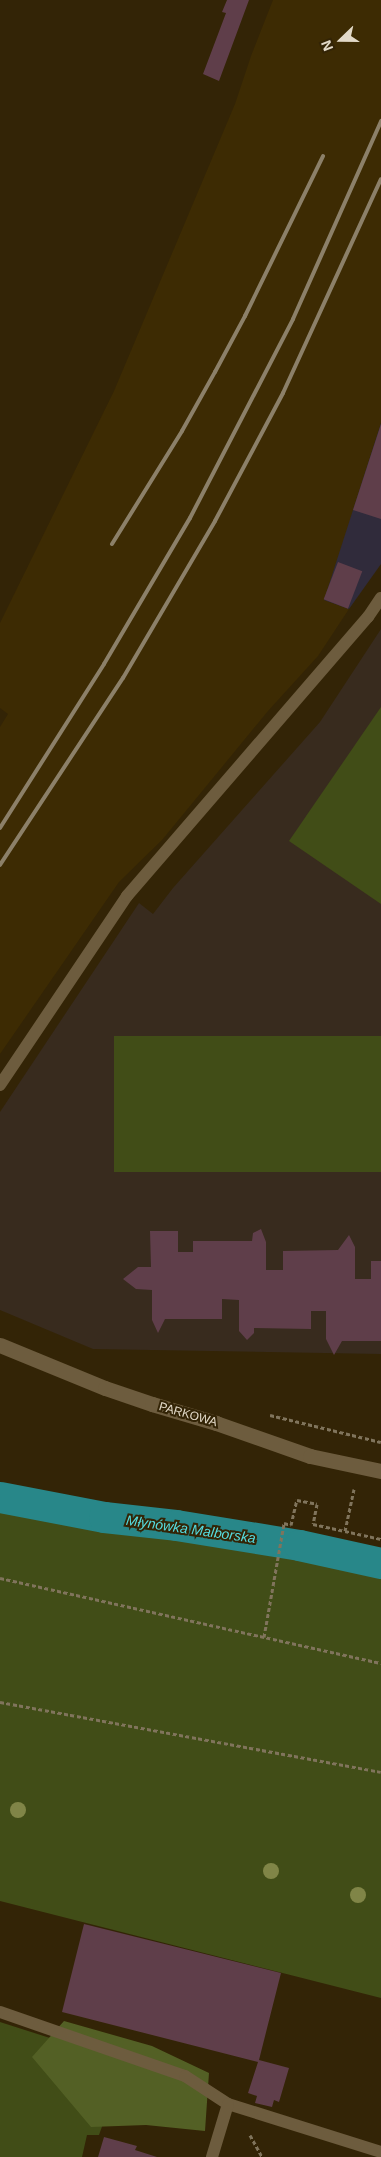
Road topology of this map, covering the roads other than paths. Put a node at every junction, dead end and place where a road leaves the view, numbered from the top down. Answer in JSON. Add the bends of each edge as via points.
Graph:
{"nodes":[{"id":1,"x":381,"y":598,"type":"edge"},
{"id":2,"x":0,"y":1085,"type":"edge"},
{"id":3,"x":0,"y":1345,"type":"edge"},
{"id":4,"x":381,"y":1471,"type":"edge"},
{"id":5,"x":0,"y":2012,"type":"edge"},
{"id":6,"x":228,"y":2104,"type":"junction"},
{"id":7,"x":381,"y":2152,"type":"edge"},
{"id":8,"x":212,"y":2157,"type":"edge"}],
"edges":[{"from":1,"to":2,"type":"lane","via":[[127,896]]},
{"from":3,"to":4,"type":"street","name":"PARKOWA","via":[[152,1404],[310,1456]]},
{"from":5,"to":6,"type":"lane","via":[[185,2076]]},
{"from":6,"to":7,"type":"lane"},
{"from":6,"to":8,"type":"lane"}]}
